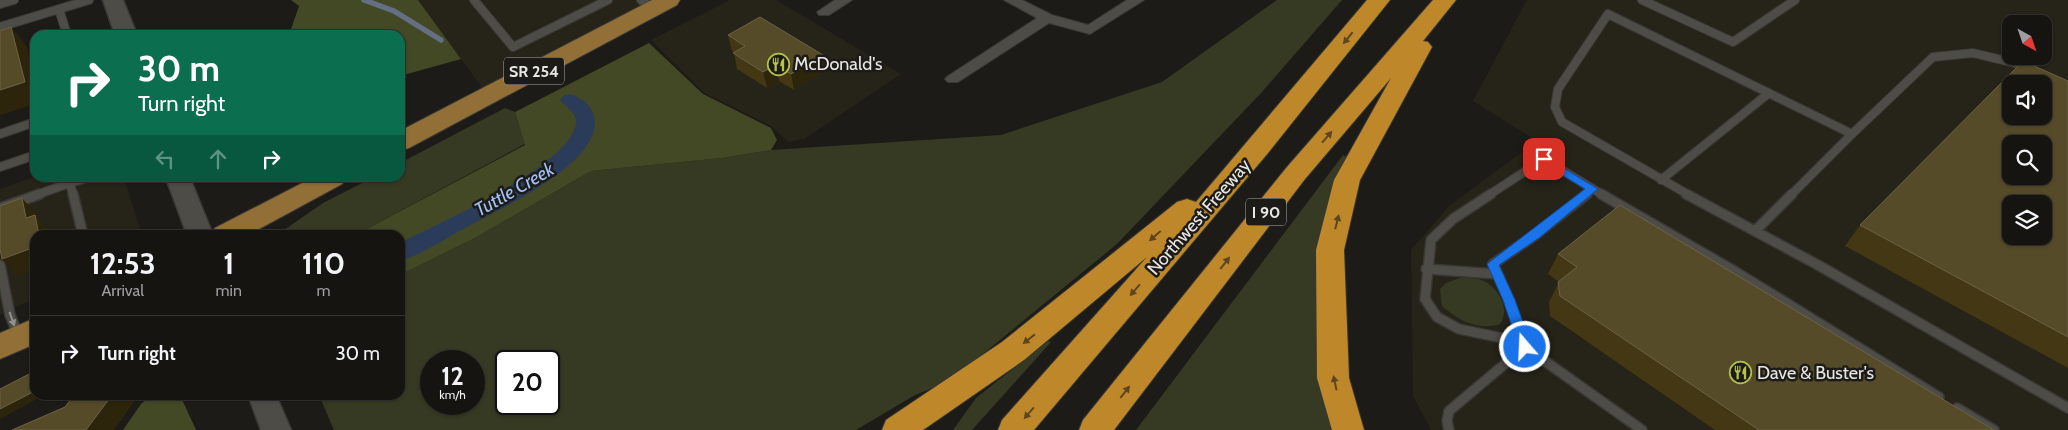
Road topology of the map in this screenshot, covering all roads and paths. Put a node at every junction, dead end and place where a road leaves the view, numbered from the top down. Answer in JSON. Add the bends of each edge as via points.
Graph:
{"nodes":[{"id":1,"x":14,"y":0,"type":"edge"},
{"id":2,"x":89,"y":0,"type":"edge"},
{"id":3,"x":113,"y":0,"type":"edge"},
{"id":4,"x":474,"y":0,"type":"edge"},
{"id":5,"x":608,"y":0,"type":"edge"},
{"id":6,"x":845,"y":0,"type":"edge"},
{"id":7,"x":1011,"y":0,"type":"edge"},
{"id":8,"x":1137,"y":0,"type":"edge"},
{"id":9,"x":1379,"y":0,"type":"edge"},
{"id":10,"x":1445,"y":0,"type":"edge"},
{"id":11,"x":1642,"y":0,"type":"edge"},
{"id":12,"x":1795,"y":0,"type":"edge"},
{"id":13,"x":654,"y":3,"type":"edge"},
{"id":14,"x":0,"y":4,"type":"edge"},
{"id":15,"x":59,"y":9,"type":"junction"},
{"id":16,"x":824,"y":12,"type":"dead end"},
{"id":17,"x":1047,"y":18,"type":"junction"},
{"id":18,"x":0,"y":27,"type":"edge"},
{"id":19,"x":65,"y":30,"type":"edge"},
{"id":20,"x":124,"y":30,"type":"edge"},
{"id":21,"x":2038,"y":70,"type":"edge"},
{"id":22,"x":953,"y":78,"type":"dead end"},
{"id":23,"x":1769,"y":93,"type":"junction"},
{"id":24,"x":30,"y":124,"type":"edge"},
{"id":25,"x":0,"y":134,"type":"edge"},
{"id":26,"x":1852,"y":134,"type":"junction"},
{"id":27,"x":405,"y":139,"type":"edge"},
{"id":28,"x":1259,"y":147,"type":"junction"},
{"id":29,"x":30,"y":157,"type":"edge"},
{"id":30,"x":0,"y":168,"type":"edge"},
{"id":31,"x":1661,"y":180,"type":"junction"},
{"id":32,"x":73,"y":182,"type":"edge"},
{"id":33,"x":180,"y":182,"type":"edge"},
{"id":34,"x":326,"y":182,"type":"edge"},
{"id":35,"x":70,"y":183,"type":"junction"},
{"id":36,"x":1593,"y":189,"type":"junction"},
{"id":37,"x":0,"y":208,"type":"edge"},
{"id":38,"x":82,"y":230,"type":"edge"},
{"id":39,"x":198,"y":230,"type":"edge"},
{"id":40,"x":235,"y":230,"type":"edge"},
{"id":41,"x":1756,"y":231,"type":"junction"},
{"id":42,"x":0,"y":265,"type":"edge"},
{"id":43,"x":1426,"y":269,"type":"junction"},
{"id":44,"x":1497,"y":274,"type":"junction"},
{"id":45,"x":18,"y":338,"type":"edge"},
{"id":46,"x":1525,"y":347,"type":"junction"},
{"id":47,"x":264,"y":400,"type":"edge"},
{"id":48,"x":2068,"y":408,"type":"edge"},
{"id":49,"x":276,"y":430,"type":"edge"},
{"id":50,"x":898,"y":430,"type":"edge"},
{"id":51,"x":1014,"y":430,"type":"edge"},
{"id":52,"x":1095,"y":430,"type":"edge"},
{"id":53,"x":1348,"y":430,"type":"edge"},
{"id":54,"x":1449,"y":430,"type":"edge"},
{"id":55,"x":1642,"y":430,"type":"edge"},
{"id":56,"x":1994,"y":430,"type":"edge"}],
"edges":[{"from":1,"to":14,"type":"lane"},
{"from":2,"to":15,"type":"lane"},
{"from":3,"to":20,"type":"main road"},
{"from":4,"to":5,"type":"lane","via":[[513,47]]},
{"from":6,"to":16,"type":"street"},
{"from":7,"to":17,"type":"street"},
{"from":8,"to":17,"type":"street","via":[[1090,30]]},
{"from":9,"to":28,"type":"highway","name":"Northwest Freeway","number":"I 90","one_way":true},
{"from":52,"to":10,"type":"highway","number":"I 90","one_way":true,"via":[[1296,173]]},
{"from":53,"to":10,"type":"highway","one_way":true,"via":[[1333,378],[1330,250],[1347,180]]},
{"from":11,"to":12,"type":"lane","via":[[1733,42]]},
{"from":13,"to":27,"type":"main road","number":"SR 254"},
{"from":15,"to":18,"type":"lane"},
{"from":15,"to":19,"type":"lane"},
{"from":17,"to":22,"type":"street"},
{"from":21,"to":26,"type":"lane","via":[[1973,54],[1933,57]]},
{"from":23,"to":26,"type":"lane"},
{"from":23,"to":31,"type":"lane"},
{"from":23,"to":31,"type":"lane","via":[[1608,14],[1558,89],[1555,107],[1562,122]]},
{"from":24,"to":25,"type":"lane"},
{"from":26,"to":41,"type":"lane"},
{"from":28,"to":50,"type":"highway","one_way":true,"via":[[1066,310],[964,387]]},
{"from":28,"to":51,"type":"highway","name":"Northwest Freeway","number":"I 90","one_way":true},
{"from":29,"to":30,"type":"lane"},
{"from":31,"to":41,"type":"lane"},
{"from":32,"to":35,"type":"lane"},
{"from":33,"to":39,"type":"main road"},
{"from":34,"to":40,"type":"main road"},
{"from":35,"to":37,"type":"lane"},
{"from":35,"to":38,"type":"lane"},
{"from":36,"to":43,"type":"lane","via":[[1544,159],[1453,219],[1431,240]]},
{"from":36,"to":44,"type":"lane","via":[[1535,236],[1493,264]]},
{"from":36,"to":56,"type":"lane","via":[[1736,272]]},
{"from":41,"to":48,"type":"lane"},
{"from":42,"to":45,"type":"lane","one_way":true},
{"from":43,"to":44,"type":"lane"},
{"from":43,"to":46,"type":"lane","via":[[1426,299],[1437,317],[1459,329],[1507,339]]},
{"from":44,"to":46,"type":"lane"},
{"from":46,"to":54,"type":"lane","via":[[1449,411]]},
{"from":46,"to":55,"type":"lane"},
{"from":47,"to":49,"type":"main road"}]}
